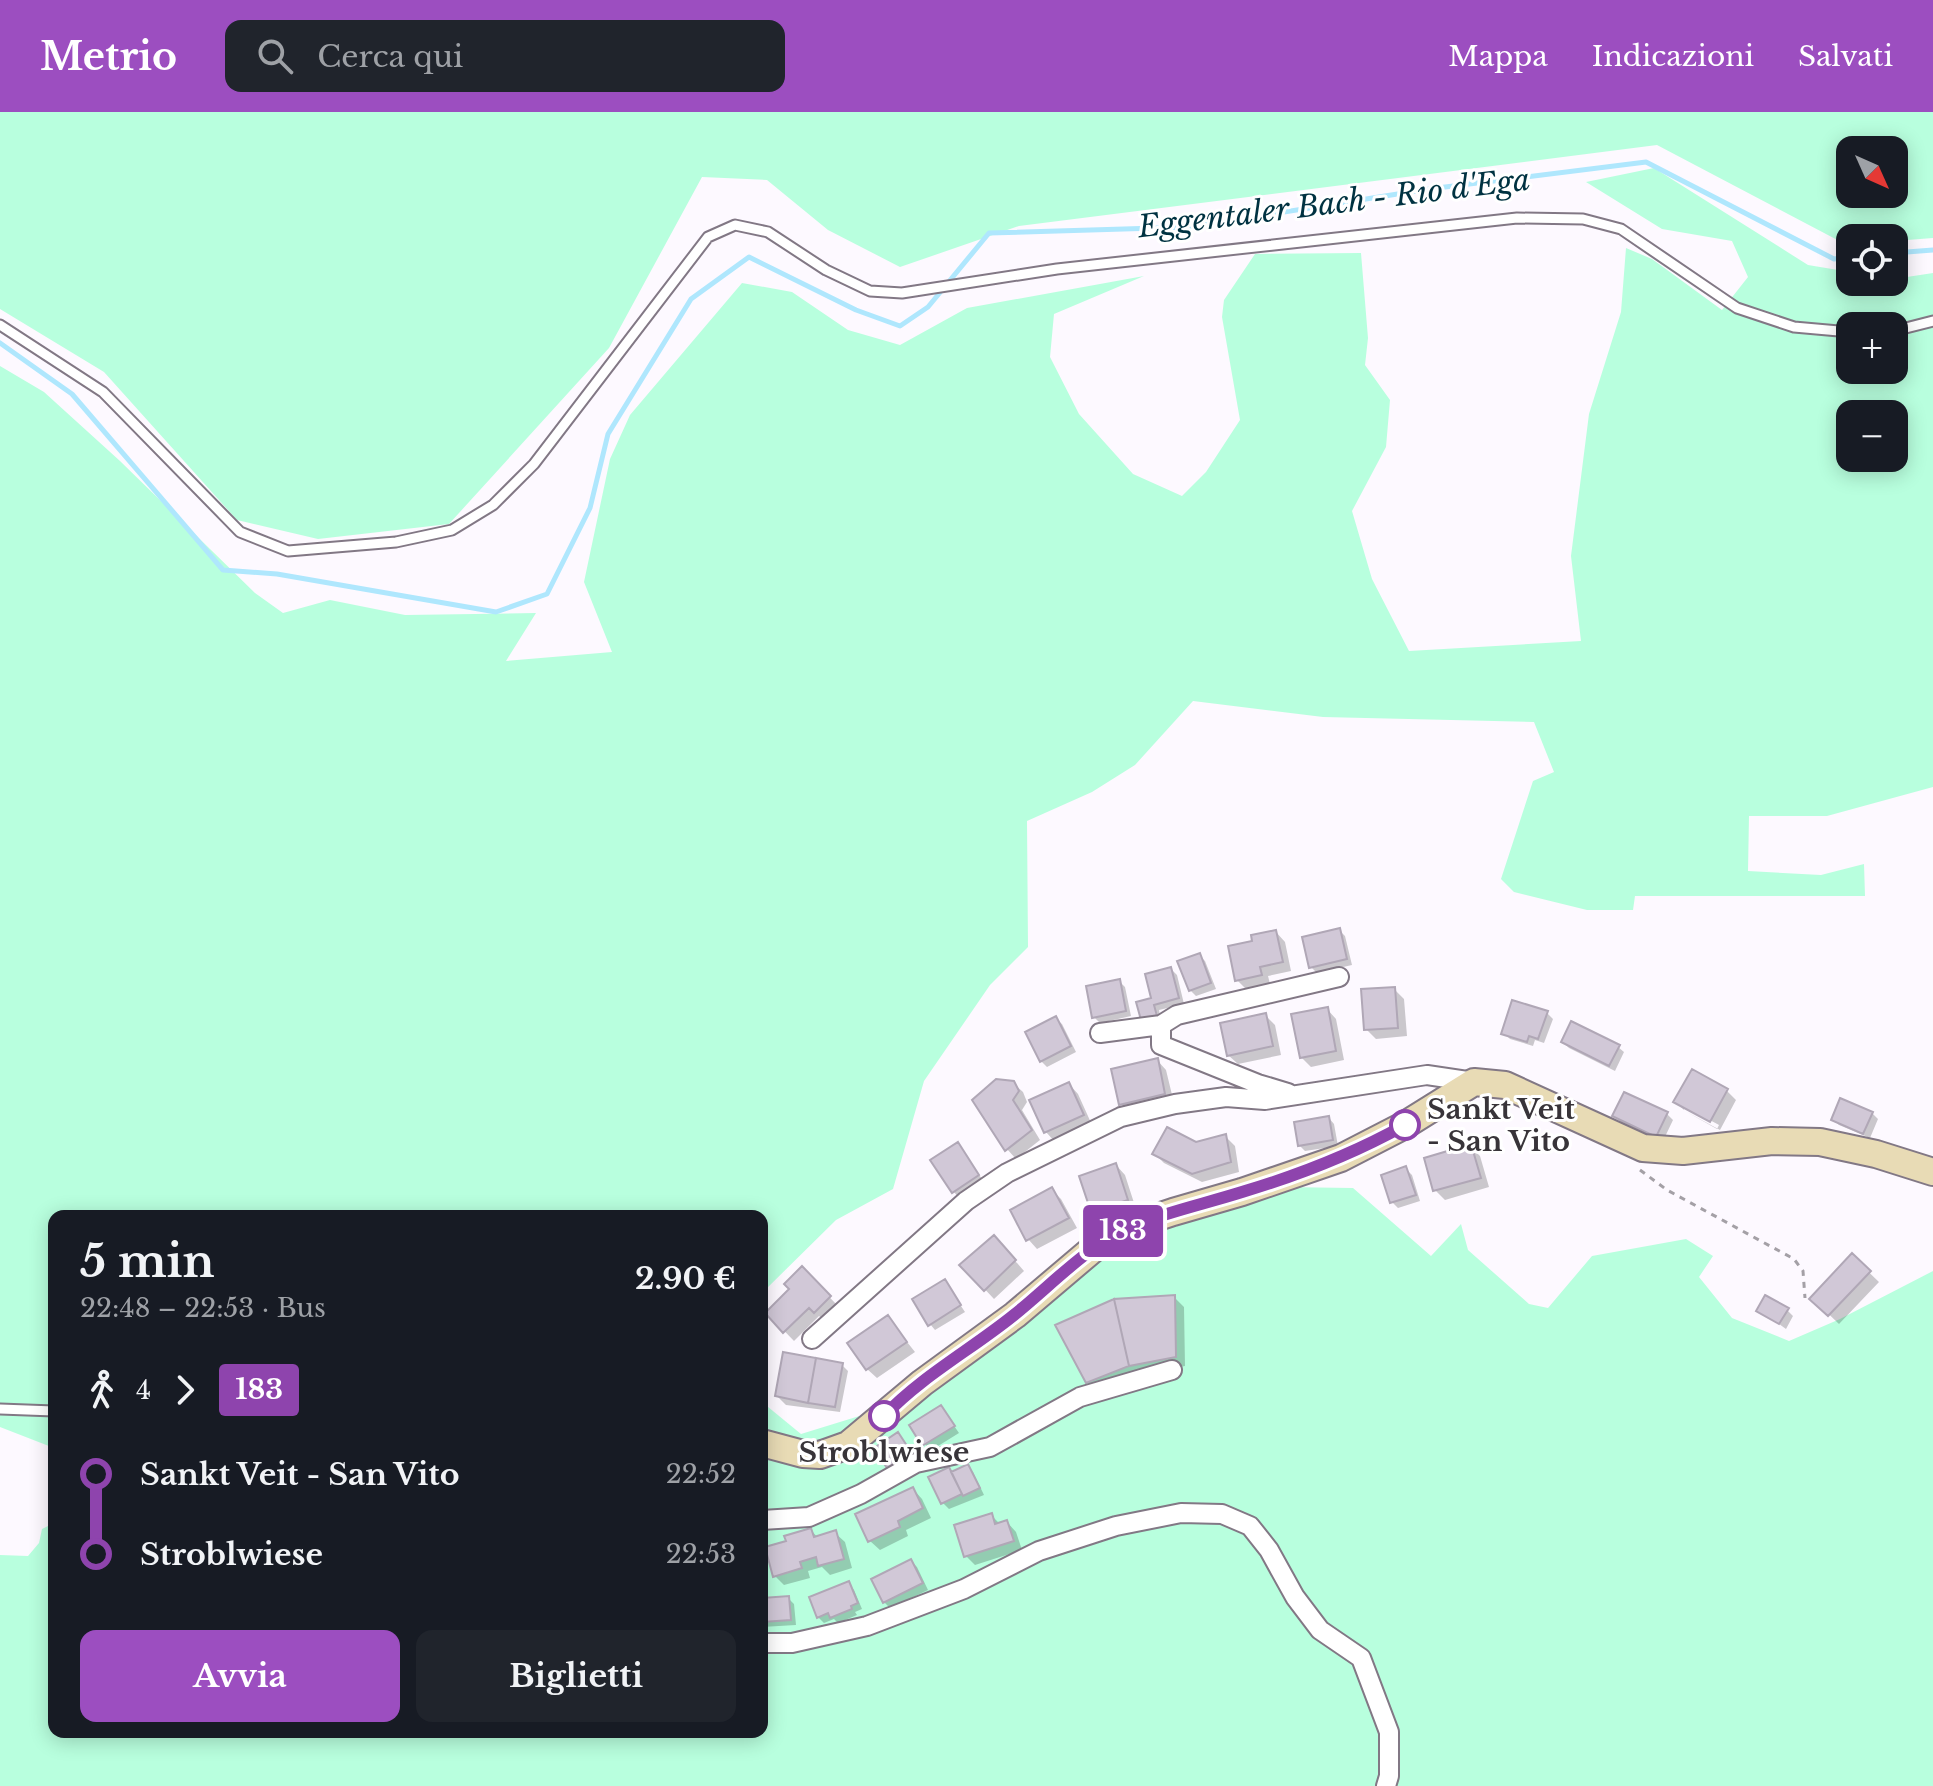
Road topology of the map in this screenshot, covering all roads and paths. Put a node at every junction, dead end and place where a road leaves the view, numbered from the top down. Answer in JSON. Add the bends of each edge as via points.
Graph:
{"nodes":[{"id":1,"x":1933,"y":321,"type":"edge"},
{"id":2,"x":0,"y":325,"type":"edge"},
{"id":3,"x":1908,"y":327,"type":"edge"},
{"id":4,"x":1836,"y":331,"type":"edge"},
{"id":5,"x":1339,"y":977,"type":"dead end"},
{"id":6,"x":1161,"y":1025,"type":"junction"},
{"id":7,"x":1100,"y":1033,"type":"dead end"},
{"id":8,"x":1474,"y":1082,"type":"junction"},
{"id":9,"x":1295,"y":1095,"type":"junction"},
{"id":10,"x":1635,"y":1166,"type":"dead end"},
{"id":11,"x":1933,"y":1172,"type":"edge"},
{"id":12,"x":1805,"y":1298,"type":"dead end"},
{"id":13,"x":812,"y":1339,"type":"dead end"},
{"id":14,"x":1172,"y":1370,"type":"dead end"},
{"id":15,"x":0,"y":1409,"type":"edge"},
{"id":16,"x":48,"y":1411,"type":"edge"},
{"id":17,"x":768,"y":1445,"type":"edge"},
{"id":18,"x":768,"y":1520,"type":"edge"},
{"id":19,"x":768,"y":1643,"type":"edge"},
{"id":20,"x":1386,"y":1786,"type":"edge"}],
"edges":[{"from":1,"to":3,"type":"lane"},
{"from":2,"to":4,"type":"lane","via":[[103,392],[240,532],[288,551],[396,542],[452,530],[493,505],[534,464],[708,237],[735,225],[768,232],[870,291],[902,293],[1057,269],[1517,218],[1583,219],[1621,229],[1737,308],[1794,327]]},
{"from":5,"to":6,"type":"street","via":[[1177,1015]]},
{"from":6,"to":7,"type":"street"},
{"from":6,"to":9,"type":"street","via":[[1161,1045]]},
{"from":8,"to":9,"type":"street","via":[[1427,1075]]},
{"from":8,"to":11,"type":"street","via":[[1505,1085],[1643,1148],[1683,1151],[1772,1141],[1820,1142]]},
{"from":8,"to":17,"type":"street","via":[[1341,1158],[1134,1225],[1100,1243],[848,1445],[820,1455]]},
{"from":9,"to":13,"type":"street","via":[[1175,1104],[1121,1117],[1067,1142],[966,1201]]},
{"from":10,"to":12,"type":"path","via":[[1667,1190],[1794,1259],[1803,1271]]},
{"from":14,"to":18,"type":"street","via":[[1080,1397],[990,1447],[916,1463],[809,1517]]},
{"from":15,"to":16,"type":"lane"},
{"from":19,"to":20,"type":"street","via":[[792,1643],[867,1626],[964,1589],[1039,1551],[1116,1526],[1181,1513],[1222,1514],[1250,1526],[1320,1630],[1361,1658],[1389,1732]]}]}
